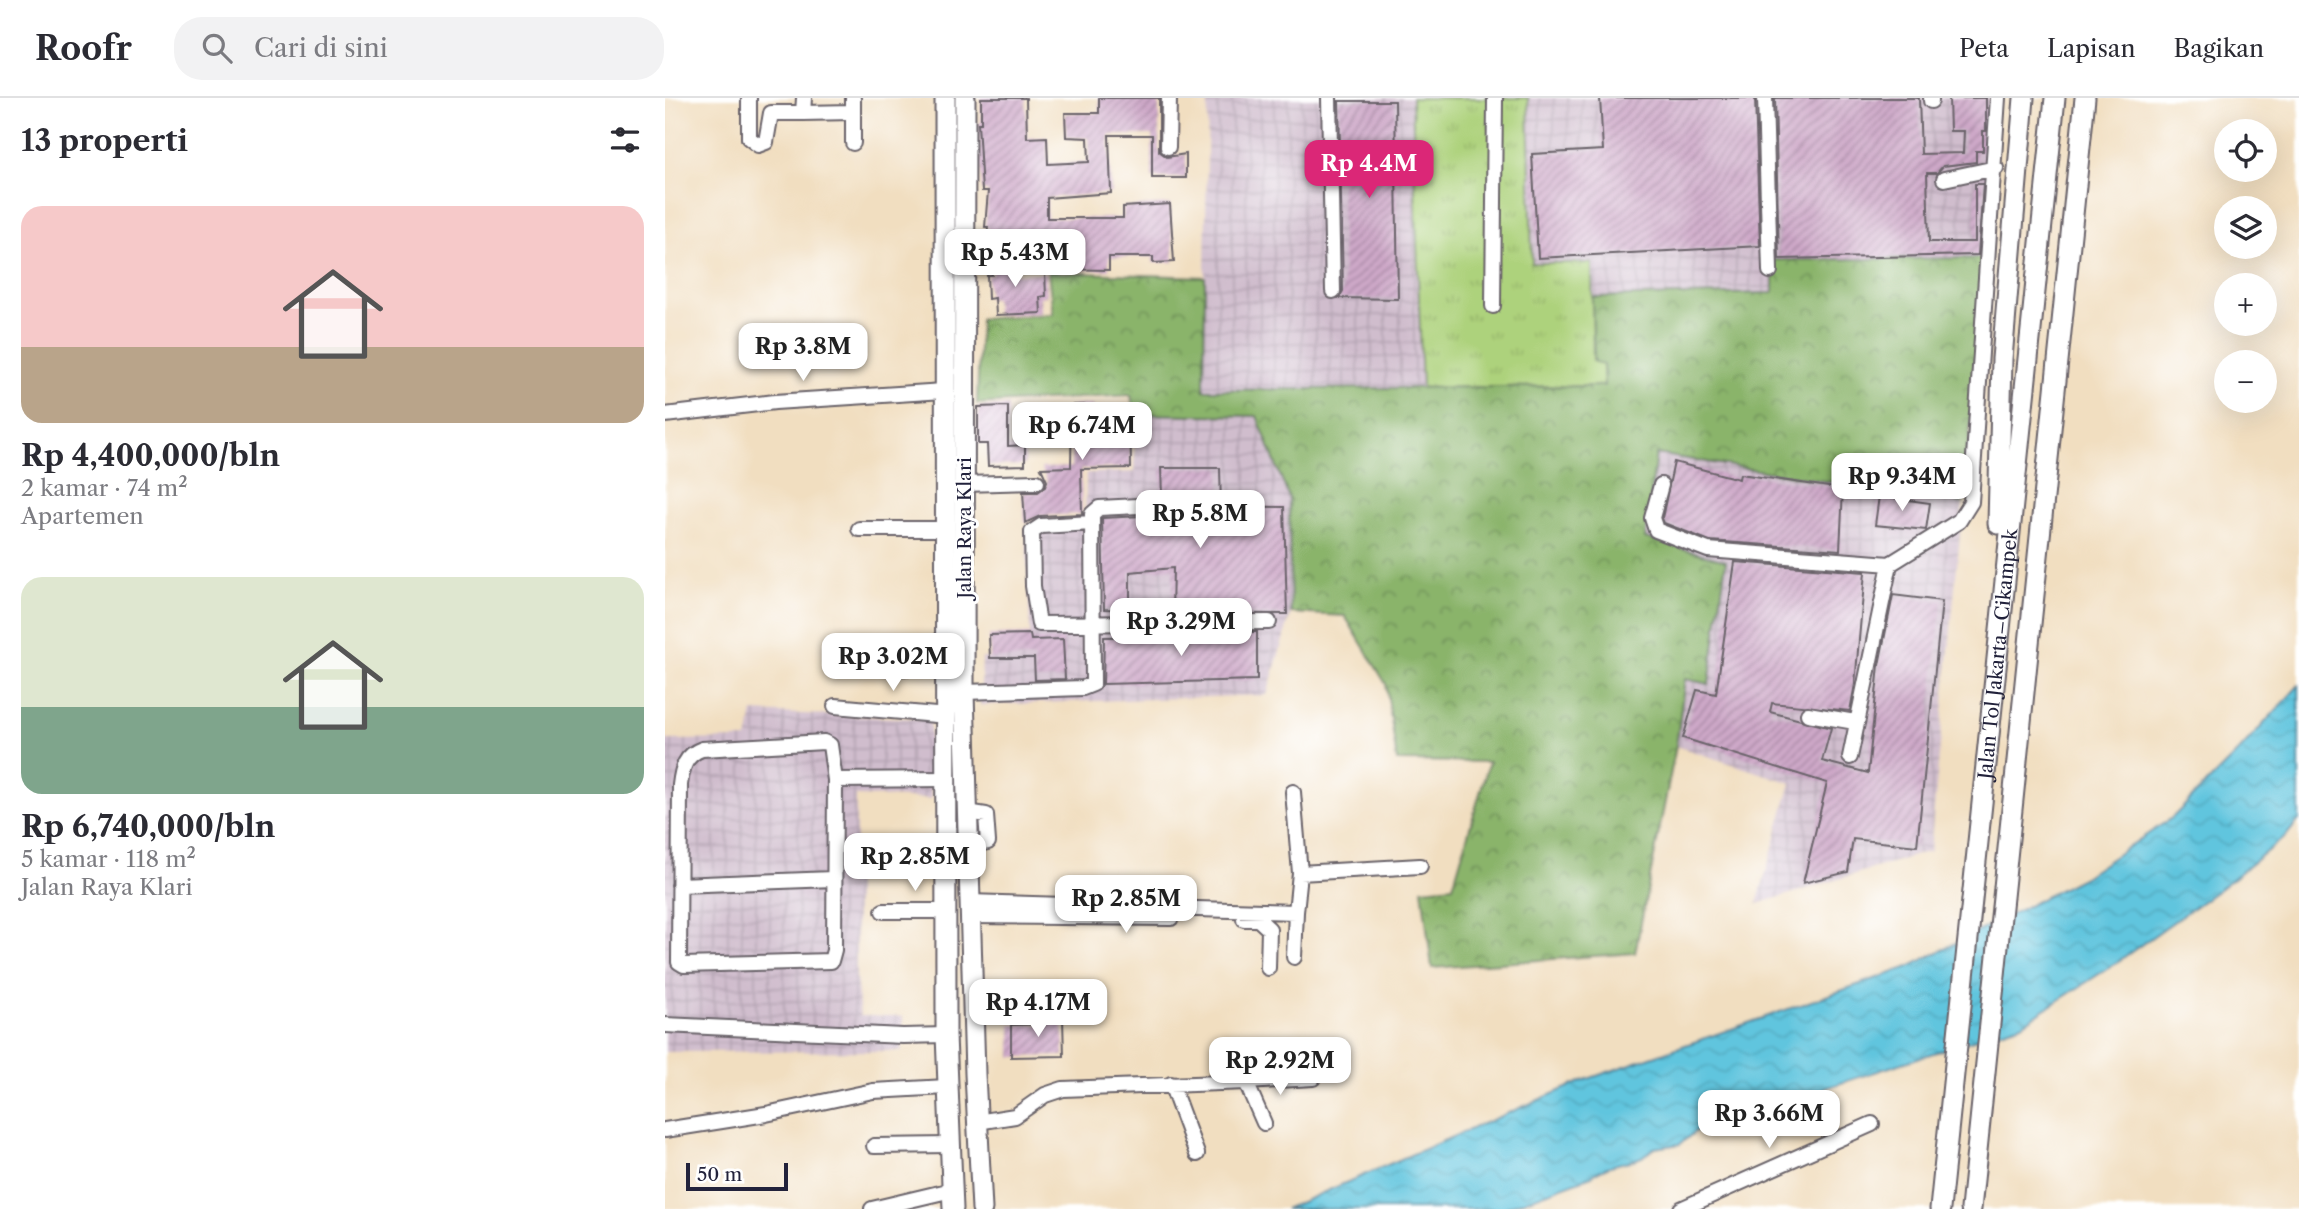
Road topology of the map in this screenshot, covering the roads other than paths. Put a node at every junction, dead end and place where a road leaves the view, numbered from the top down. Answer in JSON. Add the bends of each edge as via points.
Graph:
{"nodes":[{"id":1,"x":749,"y":98,"type":"edge"},
{"id":2,"x":945,"y":98,"type":"edge"},
{"id":3,"x":965,"y":98,"type":"edge"},
{"id":4,"x":1169,"y":98,"type":"edge"},
{"id":5,"x":1329,"y":98,"type":"edge"},
{"id":6,"x":1495,"y":98,"type":"edge"},
{"id":7,"x":1765,"y":98,"type":"edge"},
{"id":8,"x":1998,"y":98,"type":"edge"},
{"id":9,"x":2024,"y":98,"type":"edge"},
{"id":10,"x":2055,"y":98,"type":"edge"},
{"id":11,"x":2085,"y":98,"type":"edge"},
{"id":12,"x":804,"y":105,"type":"edge"},
{"id":13,"x":853,"y":105,"type":"edge"},
{"id":14,"x":853,"y":143,"type":"dead end"},
{"id":15,"x":1168,"y":147,"type":"dead end"},
{"id":16,"x":1996,"y":168,"type":"junction"},
{"id":17,"x":1944,"y":179,"type":"dead end"},
{"id":18,"x":1049,"y":250,"type":"dead end"},
{"id":19,"x":965,"y":251,"type":"junction"},
{"id":20,"x":1770,"y":271,"type":"dead end"},
{"id":21,"x":1333,"y":291,"type":"dead end"},
{"id":22,"x":1493,"y":306,"type":"dead end"},
{"id":23,"x":944,"y":391,"type":"junction"},
{"id":24,"x":665,"y":415,"type":"edge"},
{"id":25,"x":1037,"y":482,"type":"dead end"},
{"id":26,"x":964,"y":484,"type":"junction"},
{"id":27,"x":1661,"y":485,"type":"dead end"},
{"id":28,"x":1159,"y":505,"type":"dead end"},
{"id":29,"x":1091,"y":523,"type":"junction"},
{"id":30,"x":859,"y":529,"type":"dead end"},
{"id":31,"x":946,"y":529,"type":"junction"},
{"id":32,"x":1890,"y":564,"type":"junction"},
{"id":33,"x":1269,"y":622,"type":"dead end"},
{"id":34,"x":1095,"y":625,"type":"junction"},
{"id":35,"x":1995,"y":665,"type":"junction"},
{"id":36,"x":889,"y":668,"type":"dead end"},
{"id":37,"x":947,"y":668,"type":"junction"},
{"id":38,"x":964,"y":692,"type":"junction"},
{"id":39,"x":835,"y":706,"type":"dead end"},
{"id":40,"x":1808,"y":714,"type":"dead end"},
{"id":41,"x":947,"y":716,"type":"junction"},
{"id":42,"x":1855,"y":722,"type":"junction"},
{"id":43,"x":1850,"y":757,"type":"dead end"},
{"id":44,"x":946,"y":779,"type":"junction"},
{"id":45,"x":835,"y":780,"type":"junction"},
{"id":46,"x":1293,"y":792,"type":"dead end"},
{"id":47,"x":1420,"y":866,"type":"dead end"},
{"id":48,"x":1300,"y":873,"type":"junction"},
{"id":49,"x":833,"y":879,"type":"junction"},
{"id":50,"x":679,"y":885,"type":"junction"},
{"id":51,"x":969,"y":909,"type":"junction"},
{"id":52,"x":883,"y":911,"type":"dead end"},
{"id":53,"x":947,"y":911,"type":"junction"},
{"id":54,"x":1296,"y":912,"type":"junction"},
{"id":55,"x":1294,"y":957,"type":"dead end"},
{"id":56,"x":1269,"y":968,"type":"dead end"},
{"id":57,"x":665,"y":1025,"type":"edge"},
{"id":58,"x":946,"y":1035,"type":"junction"},
{"id":59,"x":1313,"y":1078,"type":"dead end"},
{"id":60,"x":1246,"y":1082,"type":"junction"},
{"id":61,"x":1171,"y":1084,"type":"junction"},
{"id":62,"x":947,"y":1087,"type":"junction"},
{"id":63,"x":978,"y":1122,"type":"junction"},
{"id":64,"x":1264,"y":1123,"type":"dead end"},
{"id":65,"x":1872,"y":1124,"type":"dead end"},
{"id":66,"x":665,"y":1130,"type":"edge"},
{"id":67,"x":950,"y":1145,"type":"junction"},
{"id":68,"x":874,"y":1146,"type":"dead end"},
{"id":69,"x":1197,"y":1154,"type":"dead end"},
{"id":70,"x":952,"y":1200,"type":"edge"},
{"id":71,"x":872,"y":1209,"type":"edge"},
{"id":72,"x":982,"y":1209,"type":"edge"},
{"id":73,"x":1681,"y":1209,"type":"edge"},
{"id":74,"x":1940,"y":1209,"type":"edge"},
{"id":75,"x":1971,"y":1209,"type":"edge"}],
"edges":[{"from":1,"to":12,"type":"street","via":[[749,138],[758,145],[767,142],[771,113]]},
{"from":2,"to":23,"type":"highway","name":"Jalan Raya Klari"},
{"from":3,"to":19,"type":"highway","name":"Jalan Raya Klari"},
{"from":4,"to":15,"type":"street"},
{"from":5,"to":21,"type":"street"},
{"from":6,"to":22,"type":"street"},
{"from":7,"to":20,"type":"street"},
{"from":8,"to":16,"type":"street"},
{"from":9,"to":35,"type":"highway","via":[[2002,359]]},
{"from":10,"to":35,"type":"highway","name":"Jalan Tol Jakarta–Cikampek"},
{"from":11,"to":75,"type":"highway","name":"Jalan Tol Jakarta–Cikampek"},
{"from":12,"to":13,"type":"street"},
{"from":13,"to":14,"type":"street"},
{"from":16,"to":17,"type":"street"},
{"from":16,"to":32,"type":"street","via":[[1971,502],[1959,521]]},
{"from":18,"to":19,"type":"street"},
{"from":19,"to":26,"type":"highway","name":"Jalan Raya Klari"},
{"from":23,"to":24,"type":"street","via":[[775,402]]},
{"from":23,"to":31,"type":"highway","name":"Jalan Raya Klari"},
{"from":25,"to":26,"type":"street"},
{"from":26,"to":38,"type":"highway","name":"Jalan Raya Klari"},
{"from":27,"to":32,"type":"street","via":[[1652,518],[1657,530],[1708,550]]},
{"from":28,"to":29,"type":"street","via":[[1099,508]]},
{"from":29,"to":34,"type":"street"},
{"from":29,"to":34,"type":"street","via":[[1034,530],[1034,586],[1039,624]]},
{"from":30,"to":31,"type":"street"},
{"from":31,"to":37,"type":"highway","name":"Jalan Raya Klari"},
{"from":32,"to":42,"type":"street"},
{"from":33,"to":34,"type":"street"},
{"from":34,"to":38,"type":"street","via":[[1095,676],[1088,687]]},
{"from":35,"to":74,"type":"highway","name":"Jalan Tol Jakarta–Cikampek"},
{"from":36,"to":37,"type":"street"},
{"from":37,"to":41,"type":"highway","name":"Jalan Raya Klari"},
{"from":38,"to":51,"type":"highway","name":"Jalan Raya Klari"},
{"from":39,"to":41,"type":"street"},
{"from":40,"to":42,"type":"street"},
{"from":41,"to":44,"type":"highway","name":"Jalan Raya Klari"},
{"from":42,"to":43,"type":"street"},
{"from":44,"to":45,"type":"street"},
{"from":44,"to":53,"type":"highway","name":"Jalan Raya Klari"},
{"from":45,"to":49,"type":"street"},
{"from":45,"to":50,"type":"street","via":[[830,745],[824,743],[694,752],[681,773]]},
{"from":46,"to":48,"type":"street"},
{"from":47,"to":48,"type":"street"},
{"from":48,"to":54,"type":"street"},
{"from":49,"to":50,"type":"street"},
{"from":49,"to":50,"type":"street","via":[[831,961],[684,965],[678,956]]},
{"from":51,"to":54,"type":"street"},
{"from":51,"to":56,"type":"street","via":[[1258,919],[1265,922],[1271,937]]},
{"from":51,"to":63,"type":"highway","name":"Jalan Raya Klari"},
{"from":52,"to":53,"type":"street"},
{"from":53,"to":58,"type":"highway","name":"Jalan Raya Klari"},
{"from":54,"to":55,"type":"street"},
{"from":57,"to":58,"type":"street"},
{"from":58,"to":62,"type":"highway","name":"Jalan Raya Klari"},
{"from":59,"to":60,"type":"street"},
{"from":60,"to":61,"type":"street"},
{"from":60,"to":64,"type":"street"},
{"from":61,"to":63,"type":"street","via":[[1063,1090],[1015,1116]]},
{"from":61,"to":69,"type":"street"},
{"from":62,"to":66,"type":"street","via":[[873,1091]]},
{"from":62,"to":67,"type":"highway","name":"Jalan Raya Klari"},
{"from":63,"to":72,"type":"highway","name":"Jalan Raya Klari"},
{"from":65,"to":73,"type":"street"},
{"from":67,"to":68,"type":"street"},
{"from":67,"to":70,"type":"highway","name":"Jalan Raya Klari"},
{"from":70,"to":71,"type":"street"}]}
